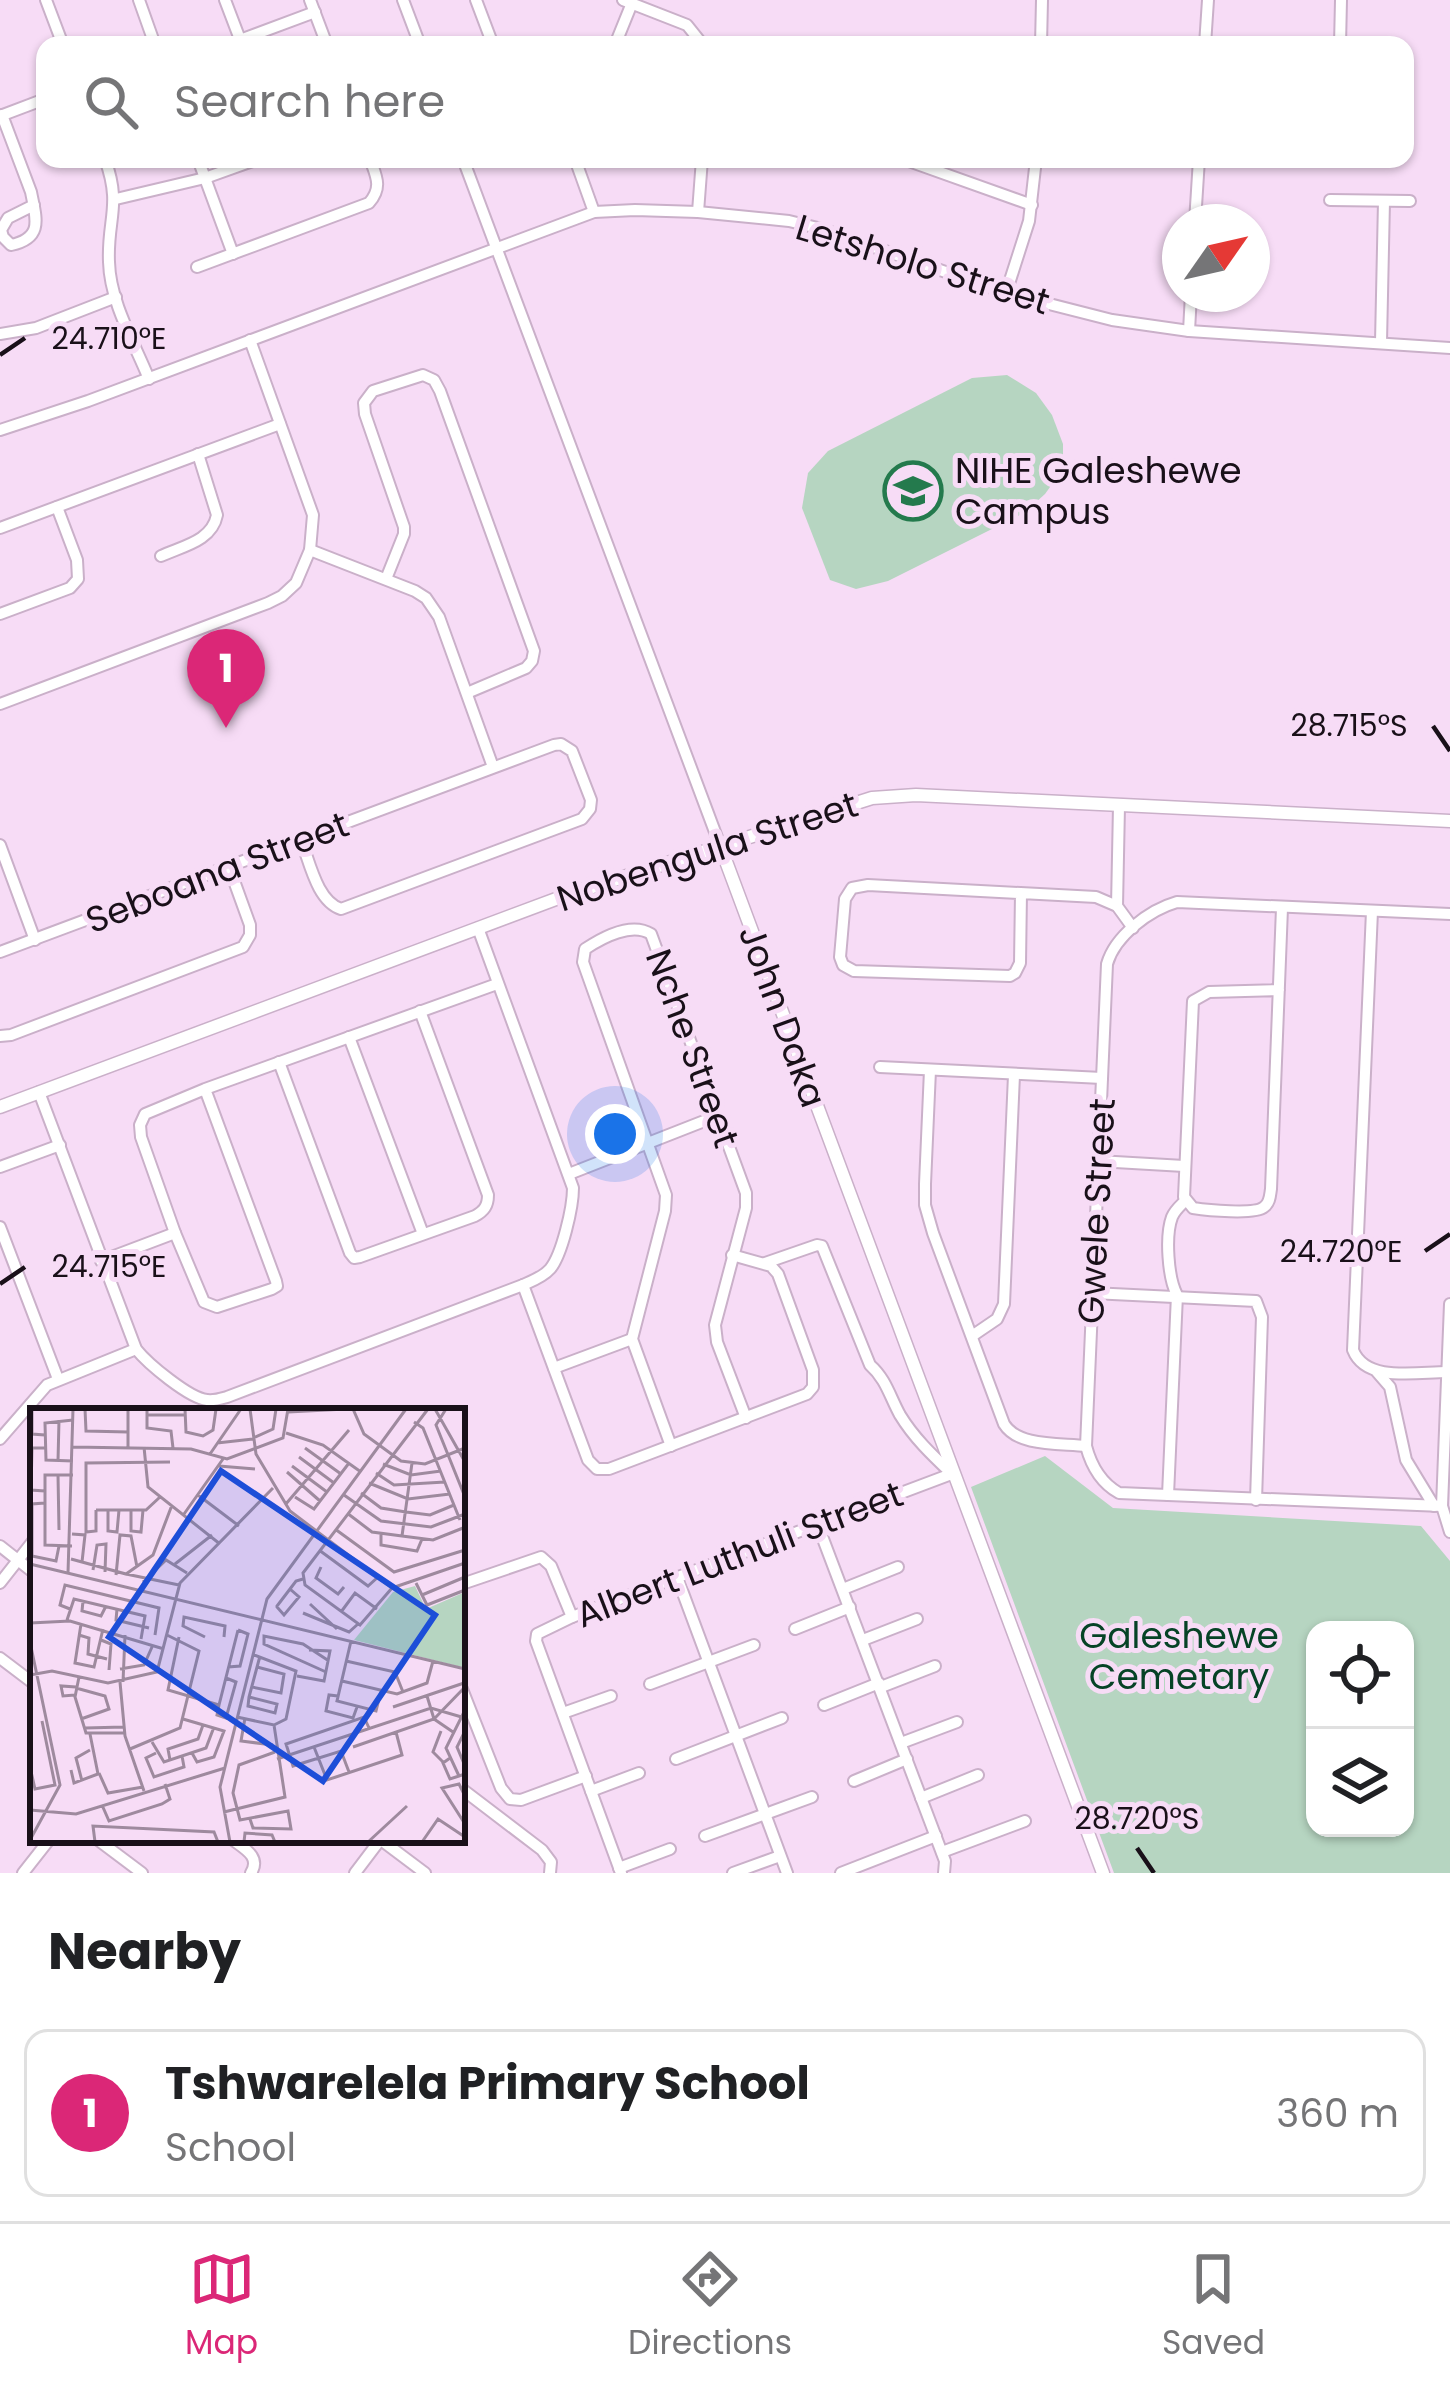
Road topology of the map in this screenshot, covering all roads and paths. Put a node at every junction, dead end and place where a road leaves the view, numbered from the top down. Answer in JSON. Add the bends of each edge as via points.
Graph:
{"nodes":[{"id":1,"x":46,"y":0,"type":"edge"},
{"id":2,"x":139,"y":0,"type":"edge"},
{"id":3,"x":225,"y":0,"type":"edge"},
{"id":4,"x":403,"y":0,"type":"edge"},
{"id":5,"x":476,"y":0,"type":"edge"},
{"id":6,"x":1042,"y":0,"type":"edge"},
{"id":7,"x":1208,"y":0,"type":"edge"},
{"id":8,"x":1341,"y":0,"type":"edge"},
{"id":9,"x":627,"y":2,"type":"edge"},
{"id":10,"x":313,"y":6,"type":"edge"},
{"id":11,"x":60,"y":36,"type":"edge"},
{"id":12,"x":152,"y":36,"type":"edge"},
{"id":13,"x":238,"y":36,"type":"edge"},
{"id":14,"x":255,"y":36,"type":"edge"},
{"id":15,"x":324,"y":36,"type":"edge"},
{"id":16,"x":417,"y":36,"type":"edge"},
{"id":17,"x":490,"y":36,"type":"edge"},
{"id":18,"x":618,"y":36,"type":"edge"},
{"id":19,"x":696,"y":36,"type":"edge"},
{"id":20,"x":1041,"y":36,"type":"edge"},
{"id":21,"x":1206,"y":36,"type":"edge"},
{"id":22,"x":1340,"y":36,"type":"edge"},
{"id":23,"x":36,"y":102,"type":"edge"},
{"id":24,"x":1,"y":116,"type":"edge"},
{"id":25,"x":107,"y":168,"type":"edge"},
{"id":26,"x":201,"y":168,"type":"edge"},
{"id":27,"x":233,"y":168,"type":"edge"},
{"id":28,"x":374,"y":168,"type":"edge"},
{"id":29,"x":466,"y":168,"type":"edge"},
{"id":30,"x":577,"y":168,"type":"edge"},
{"id":31,"x":701,"y":168,"type":"edge"},
{"id":32,"x":928,"y":168,"type":"edge"},
{"id":33,"x":1035,"y":168,"type":"edge"},
{"id":34,"x":1198,"y":168,"type":"edge"},
{"id":35,"x":205,"y":178,"type":"junction"},
{"id":36,"x":116,"y":199,"type":"junction"},
{"id":37,"x":1330,"y":200,"type":"dead end"},
{"id":38,"x":1384,"y":201,"type":"junction"},
{"id":39,"x":1410,"y":202,"type":"dead end"},
{"id":40,"x":1196,"y":204,"type":"edge"},
{"id":41,"x":34,"y":205,"type":"dead end"},
{"id":42,"x":1032,"y":205,"type":"junction"},
{"id":43,"x":594,"y":212,"type":"junction"},
{"id":44,"x":698,"y":212,"type":"junction"},
{"id":45,"x":496,"y":248,"type":"junction"},
{"id":46,"x":233,"y":254,"type":"junction"},
{"id":47,"x":197,"y":267,"type":"dead end"},
{"id":48,"x":1006,"y":293,"type":"junction"},
{"id":49,"x":116,"y":297,"type":"junction"},
{"id":50,"x":1190,"y":312,"type":"edge"},
{"id":51,"x":1189,"y":331,"type":"junction"},
{"id":52,"x":0,"y":334,"type":"edge"},
{"id":53,"x":250,"y":340,"type":"junction"},
{"id":54,"x":1381,"y":342,"type":"junction"},
{"id":55,"x":1450,"y":348,"type":"edge"},
{"id":56,"x":149,"y":379,"type":"junction"},
{"id":57,"x":280,"y":424,"type":"junction"},
{"id":58,"x":0,"y":430,"type":"edge"},
{"id":59,"x":198,"y":454,"type":"junction"},
{"id":60,"x":57,"y":507,"type":"junction"},
{"id":61,"x":0,"y":528,"type":"edge"},
{"id":62,"x":310,"y":550,"type":"junction"},
{"id":63,"x":161,"y":556,"type":"dead end"},
{"id":64,"x":386,"y":579,"type":"junction"},
{"id":65,"x":0,"y":614,"type":"edge"},
{"id":66,"x":467,"y":693,"type":"junction"},
{"id":67,"x":0,"y":704,"type":"edge"},
{"id":68,"x":493,"y":767,"type":"junction"},
{"id":69,"x":1119,"y":806,"type":"junction"},
{"id":70,"x":1450,"y":821,"type":"edge"},
{"id":71,"x":301,"y":841,"type":"junction"},
{"id":72,"x":0,"y":845,"type":"edge"},
{"id":73,"x":721,"y":848,"type":"junction"},
{"id":74,"x":229,"y":867,"type":"junction"},
{"id":75,"x":1022,"y":892,"type":"junction"},
{"id":76,"x":1117,"y":906,"type":"junction"},
{"id":77,"x":1282,"y":908,"type":"junction"},
{"id":78,"x":1372,"y":911,"type":"junction"},
{"id":79,"x":1450,"y":914,"type":"edge"},
{"id":80,"x":478,"y":928,"type":"junction"},
{"id":81,"x":1133,"y":928,"type":"junction"},
{"id":82,"x":35,"y":940,"type":"junction"},
{"id":83,"x":0,"y":952,"type":"edge"},
{"id":84,"x":497,"y":983,"type":"junction"},
{"id":85,"x":1279,"y":990,"type":"junction"},
{"id":86,"x":420,"y":1011,"type":"junction"},
{"id":87,"x":0,"y":1036,"type":"edge"},
{"id":88,"x":349,"y":1037,"type":"junction"},
{"id":89,"x":279,"y":1062,"type":"junction"},
{"id":90,"x":880,"y":1067,"type":"dead end"},
{"id":91,"x":930,"y":1070,"type":"junction"},
{"id":92,"x":1014,"y":1075,"type":"junction"},
{"id":93,"x":1102,"y":1078,"type":"junction"},
{"id":94,"x":206,"y":1089,"type":"junction"},
{"id":95,"x":39,"y":1092,"type":"junction"},
{"id":96,"x":0,"y":1107,"type":"edge"},
{"id":97,"x":717,"y":1116,"type":"junction"},
{"id":98,"x":648,"y":1143,"type":"junction"},
{"id":99,"x":60,"y":1145,"type":"junction"},
{"id":100,"x":1098,"y":1161,"type":"junction"},
{"id":101,"x":1184,"y":1166,"type":"junction"},
{"id":102,"x":0,"y":1167,"type":"edge"},
{"id":103,"x":569,"y":1174,"type":"junction"},
{"id":104,"x":1185,"y":1201,"type":"junction"},
{"id":105,"x":0,"y":1227,"type":"edge"},
{"id":106,"x":175,"y":1233,"type":"junction"},
{"id":107,"x":423,"y":1234,"type":"junction"},
{"id":108,"x":732,"y":1255,"type":"junction"},
{"id":109,"x":101,"y":1261,"type":"junction"},
{"id":110,"x":763,"y":1263,"type":"junction"},
{"id":111,"x":523,"y":1285,"type":"junction"},
{"id":112,"x":1092,"y":1293,"type":"junction"},
{"id":113,"x":1177,"y":1295,"type":"junction"},
{"id":114,"x":1450,"y":1304,"type":"edge"},
{"id":115,"x":972,"y":1336,"type":"junction"},
{"id":116,"x":632,"y":1339,"type":"junction"},
{"id":117,"x":136,"y":1349,"type":"junction"},
{"id":118,"x":554,"y":1368,"type":"junction"},
{"id":119,"x":1377,"y":1372,"type":"junction"},
{"id":120,"x":1447,"y":1372,"type":"junction"},
{"id":121,"x":58,"y":1379,"type":"junction"},
{"id":122,"x":0,"y":1415,"type":"edge"},
{"id":123,"x":746,"y":1418,"type":"junction"},
{"id":124,"x":12,"y":1425,"type":"junction"},
{"id":125,"x":0,"y":1439,"type":"edge"},
{"id":126,"x":671,"y":1446,"type":"junction"},
{"id":127,"x":1086,"y":1446,"type":"junction"},
{"id":128,"x":953,"y":1473,"type":"junction"},
{"id":129,"x":1168,"y":1495,"type":"junction"},
{"id":130,"x":1256,"y":1500,"type":"junction"},
{"id":131,"x":1438,"y":1506,"type":"junction"},
{"id":132,"x":817,"y":1523,"type":"junction"},
{"id":133,"x":1450,"y":1532,"type":"edge"},
{"id":134,"x":30,"y":1545,"type":"edge"},
{"id":135,"x":0,"y":1546,"type":"edge"},
{"id":136,"x":18,"y":1560,"type":"junction"},
{"id":137,"x":898,"y":1568,"type":"dead end"},
{"id":138,"x":30,"y":1570,"type":"edge"},
{"id":139,"x":677,"y":1577,"type":"junction"},
{"id":140,"x":0,"y":1583,"type":"edge"},
{"id":141,"x":465,"y":1583,"type":"edge"},
{"id":142,"x":843,"y":1589,"type":"junction"},
{"id":143,"x":850,"y":1607,"type":"junction"},
{"id":144,"x":572,"y":1617,"type":"junction"},
{"id":145,"x":916,"y":1619,"type":"dead end"},
{"id":146,"x":795,"y":1629,"type":"dead end"},
{"id":147,"x":863,"y":1640,"type":"junction"},
{"id":148,"x":754,"y":1645,"type":"dead end"},
{"id":149,"x":0,"y":1658,"type":"edge"},
{"id":150,"x":709,"y":1662,"type":"junction"},
{"id":151,"x":935,"y":1666,"type":"dead end"},
{"id":152,"x":30,"y":1681,"type":"edge"},
{"id":153,"x":650,"y":1684,"type":"dead end"},
{"id":154,"x":880,"y":1685,"type":"junction"},
{"id":155,"x":611,"y":1696,"type":"dead end"},
{"id":156,"x":824,"y":1705,"type":"dead end"},
{"id":157,"x":465,"y":1706,"type":"edge"},
{"id":158,"x":563,"y":1713,"type":"junction"},
{"id":159,"x":782,"y":1718,"type":"dead end"},
{"id":160,"x":957,"y":1723,"type":"dead end"},
{"id":161,"x":736,"y":1736,"type":"junction"},
{"id":162,"x":902,"y":1743,"type":"junction"},
{"id":163,"x":676,"y":1759,"type":"dead end"},
{"id":164,"x":908,"y":1760,"type":"junction"},
{"id":165,"x":639,"y":1773,"type":"dead end"},
{"id":166,"x":978,"y":1775,"type":"dead end"},
{"id":167,"x":586,"y":1776,"type":"junction"},
{"id":168,"x":854,"y":1780,"type":"dead end"},
{"id":169,"x":591,"y":1790,"type":"junction"},
{"id":170,"x":465,"y":1791,"type":"edge"},
{"id":171,"x":812,"y":1797,"type":"dead end"},
{"id":172,"x":921,"y":1798,"type":"junction"},
{"id":173,"x":764,"y":1814,"type":"junction"},
{"id":174,"x":1025,"y":1821,"type":"dead end"},
{"id":175,"x":705,"y":1836,"type":"dead end"},
{"id":176,"x":936,"y":1836,"type":"junction"},
{"id":177,"x":47,"y":1843,"type":"edge"},
{"id":178,"x":102,"y":1843,"type":"edge"},
{"id":179,"x":237,"y":1843,"type":"edge"},
{"id":180,"x":379,"y":1843,"type":"edge"},
{"id":181,"x":385,"y":1843,"type":"edge"},
{"id":182,"x":670,"y":1849,"type":"dead end"},
{"id":183,"x":942,"y":1852,"type":"junction"},
{"id":184,"x":780,"y":1856,"type":"junction"},
{"id":185,"x":620,"y":1871,"type":"edge"},
{"id":186,"x":23,"y":1873,"type":"edge"},
{"id":187,"x":142,"y":1873,"type":"edge"},
{"id":188,"x":251,"y":1873,"type":"edge"},
{"id":189,"x":355,"y":1873,"type":"edge"},
{"id":190,"x":425,"y":1873,"type":"edge"},
{"id":191,"x":550,"y":1873,"type":"edge"},
{"id":192,"x":733,"y":1873,"type":"edge"},
{"id":193,"x":787,"y":1873,"type":"edge"},
{"id":194,"x":841,"y":1873,"type":"edge"},
{"id":195,"x":944,"y":1873,"type":"edge"},
{"id":196,"x":1103,"y":1873,"type":"edge"}],
"edges":[{"from":1,"to":11,"type":"street"},
{"from":2,"to":12,"type":"street"},
{"from":3,"to":13,"type":"street"},
{"from":4,"to":16,"type":"street"},
{"from":5,"to":17,"type":"street"},
{"from":6,"to":20,"type":"street"},
{"from":7,"to":21,"type":"street"},
{"from":8,"to":22,"type":"street"},
{"from":9,"to":18,"type":"street"},
{"from":9,"to":19,"type":"street"},
{"from":10,"to":14,"type":"street"},
{"from":10,"to":15,"type":"street"},
{"from":23,"to":24,"type":"street"},
{"from":24,"to":41,"type":"street"},
{"from":25,"to":36,"type":"street"},
{"from":26,"to":35,"type":"street"},
{"from":27,"to":35,"type":"street"},
{"from":28,"to":46,"type":"street","via":[[379,182],[369,202]]},
{"from":29,"to":45,"type":"street","name":"John Daka"},
{"from":30,"to":43,"type":"street"},
{"from":31,"to":44,"type":"street"},
{"from":32,"to":42,"type":"street"},
{"from":33,"to":42,"type":"street"},
{"from":34,"to":40,"type":"street"},
{"from":35,"to":36,"type":"street"},
{"from":35,"to":46,"type":"street"},
{"from":36,"to":49,"type":"street","via":[[109,264]]},
{"from":37,"to":38,"type":"street"},
{"from":38,"to":39,"type":"street"},
{"from":38,"to":54,"type":"street"},
{"from":42,"to":48,"type":"street"},
{"from":43,"to":44,"type":"street","name":"Letsholo Street"},
{"from":43,"to":45,"type":"street","name":"Letsholo Street"},
{"from":44,"to":48,"type":"street","name":"Letsholo Street","via":[[822,229]]},
{"from":45,"to":53,"type":"street","name":"Letsholo Street"},
{"from":45,"to":73,"type":"street","name":"John Daka"},
{"from":46,"to":47,"type":"street"},
{"from":48,"to":51,"type":"street","name":"Letsholo Street"},
{"from":49,"to":52,"type":"street"},
{"from":49,"to":56,"type":"street"},
{"from":50,"to":51,"type":"street"},
{"from":51,"to":54,"type":"street","name":"Letsholo Street"},
{"from":53,"to":56,"type":"street","name":"Letsholo Street"},
{"from":53,"to":57,"type":"street"},
{"from":54,"to":55,"type":"street","name":"Letsholo Street"},
{"from":56,"to":58,"type":"street","name":"Letsholo Street"},
{"from":57,"to":59,"type":"street"},
{"from":57,"to":62,"type":"street","via":[[313,515]]},
{"from":59,"to":60,"type":"street"},
{"from":59,"to":63,"type":"street","via":[[216,523]]},
{"from":60,"to":61,"type":"street"},
{"from":60,"to":65,"type":"street","via":[[78,579]]},
{"from":62,"to":64,"type":"street"},
{"from":62,"to":67,"type":"street","via":[[282,596]]},
{"from":64,"to":66,"type":"street","via":[[432,606]]},
{"from":64,"to":66,"type":"street","via":[[404,526],[364,403],[374,391],[423,374],[440,391],[534,651],[526,668]]},
{"from":66,"to":68,"type":"street"},
{"from":68,"to":71,"type":"street","name":"Seboana Street"},
{"from":68,"to":71,"type":"street","name":"Seboana Street","via":[[568,747],[590,809],[582,819],[349,908],[327,902]]},
{"from":69,"to":70,"type":"street","name":"Nobengula Street"},
{"from":69,"to":73,"type":"street","name":"Nobengula Street","via":[[894,795]]},
{"from":69,"to":76,"type":"street"},
{"from":71,"to":74,"type":"street","name":"Seboana Street"},
{"from":72,"to":82,"type":"street"},
{"from":73,"to":80,"type":"street","name":"Nobengula Street"},
{"from":73,"to":128,"type":"street","name":"John Daka"},
{"from":74,"to":82,"type":"street","name":"Seboana Street"},
{"from":74,"to":87,"type":"street","via":[[250,925],[243,947]]},
{"from":75,"to":75,"type":"street","via":[[851,888],[843,965],[1010,976],[1020,963]]},
{"from":75,"to":76,"type":"street"},
{"from":76,"to":81,"type":"street"},
{"from":77,"to":78,"type":"street"},
{"from":77,"to":81,"type":"street","via":[[1177,902]]},
{"from":77,"to":85,"type":"street"},
{"from":78,"to":79,"type":"street"},
{"from":78,"to":119,"type":"street","via":[[1353,1350]]},
{"from":80,"to":84,"type":"street"},
{"from":80,"to":95,"type":"street","name":"Nobengula Street"},
{"from":81,"to":93,"type":"street","name":"Gwele Street","via":[[1107,964]]},
{"from":82,"to":83,"type":"street","name":"Seboana Street"},
{"from":84,"to":86,"type":"street"},
{"from":84,"to":103,"type":"street"},
{"from":85,"to":101,"type":"street","via":[[1210,992],[1193,1001]]},
{"from":85,"to":104,"type":"street","via":[[1268,1203],[1258,1210],[1198,1209]]},
{"from":86,"to":88,"type":"street"},
{"from":86,"to":107,"type":"street","via":[[488,1195],[481,1213]]},
{"from":88,"to":89,"type":"street"},
{"from":88,"to":107,"type":"street"},
{"from":89,"to":94,"type":"street"},
{"from":89,"to":107,"type":"street","via":[[351,1257]]},
{"from":90,"to":91,"type":"street"},
{"from":91,"to":92,"type":"street"},
{"from":91,"to":115,"type":"street","via":[[926,1205]]},
{"from":92,"to":93,"type":"street"},
{"from":92,"to":115,"type":"street","via":[[1004,1304]]},
{"from":93,"to":100,"type":"street","name":"Gwele Street"},
{"from":94,"to":106,"type":"street","via":[[149,1111],[140,1125]]},
{"from":94,"to":106,"type":"street","via":[[277,1286],[208,1305]]},
{"from":95,"to":96,"type":"street","name":"Nobengula Street"},
{"from":95,"to":99,"type":"street"},
{"from":97,"to":98,"type":"street"},
{"from":97,"to":98,"type":"street","name":"Nche Street","via":[[651,934],[630,929],[592,944],[583,962]]},
{"from":97,"to":108,"type":"street","name":"Nche Street","via":[[746,1193]]},
{"from":98,"to":103,"type":"street"},
{"from":98,"to":116,"type":"street","name":"Nche Street","via":[[666,1203]]},
{"from":99,"to":102,"type":"street"},
{"from":99,"to":109,"type":"street"},
{"from":100,"to":101,"type":"street"},
{"from":100,"to":112,"type":"street","name":"Gwele Street"},
{"from":101,"to":104,"type":"street"},
{"from":103,"to":111,"type":"street","via":[[572,1204],[555,1261]]},
{"from":104,"to":113,"type":"street","via":[[1171,1221]]},
{"from":105,"to":121,"type":"street"},
{"from":106,"to":109,"type":"street"},
{"from":108,"to":110,"type":"street"},
{"from":108,"to":123,"type":"street","name":"Nche Street","via":[[715,1333]]},
{"from":109,"to":117,"type":"street"},
{"from":110,"to":123,"type":"street","via":[[781,1279],[815,1380],[807,1394]]},
{"from":110,"to":128,"type":"street","via":[[822,1246],[870,1365],[920,1445]]},
{"from":111,"to":117,"type":"street","via":[[212,1401]]},
{"from":111,"to":118,"type":"street"},
{"from":112,"to":113,"type":"street"},
{"from":112,"to":127,"type":"street","name":"Gwele Street"},
{"from":113,"to":129,"type":"street"},
{"from":113,"to":130,"type":"street","via":[[1251,1298],[1262,1310]]},
{"from":114,"to":120,"type":"street"},
{"from":115,"to":127,"type":"street","via":[[1007,1431]]},
{"from":116,"to":118,"type":"street"},
{"from":116,"to":126,"type":"street"},
{"from":117,"to":121,"type":"street"},
{"from":118,"to":126,"type":"street","via":[[597,1469]]},
{"from":119,"to":120,"type":"street"},
{"from":119,"to":131,"type":"street","via":[[1390,1387],[1406,1460]]},
{"from":120,"to":131,"type":"street"},
{"from":121,"to":124,"type":"street"},
{"from":122,"to":124,"type":"street"},
{"from":123,"to":126,"type":"street"},
{"from":124,"to":125,"type":"street"},
{"from":127,"to":129,"type":"street","via":[[1114,1490]]},
{"from":128,"to":132,"type":"street","name":"Albert Luthuli Street"},
{"from":128,"to":196,"type":"street","name":"John Daka"},
{"from":129,"to":130,"type":"street"},
{"from":130,"to":131,"type":"street"},
{"from":131,"to":133,"type":"street"},
{"from":132,"to":139,"type":"street","name":"Albert Luthuli Street"},
{"from":132,"to":142,"type":"street"},
{"from":134,"to":136,"type":"street"},
{"from":135,"to":136,"type":"street"},
{"from":136,"to":138,"type":"street"},
{"from":136,"to":140,"type":"street"},
{"from":137,"to":142,"type":"street"},
{"from":139,"to":144,"type":"street","name":"Albert Luthuli Street"},
{"from":139,"to":150,"type":"street"},
{"from":141,"to":144,"type":"street","via":[[541,1557]]},
{"from":142,"to":143,"type":"street"},
{"from":143,"to":146,"type":"street"},
{"from":143,"to":147,"type":"street"},
{"from":144,"to":158,"type":"street","name":"Albert Luthuli Street","via":[[536,1641]]},
{"from":145,"to":147,"type":"street"},
{"from":147,"to":154,"type":"street"},
{"from":148,"to":150,"type":"street"},
{"from":149,"to":152,"type":"street"},
{"from":150,"to":153,"type":"street"},
{"from":150,"to":161,"type":"street"},
{"from":151,"to":154,"type":"street"},
{"from":154,"to":156,"type":"street"},
{"from":154,"to":162,"type":"street"},
{"from":155,"to":158,"type":"street"},
{"from":157,"to":167,"type":"street","via":[[509,1798]]},
{"from":158,"to":167,"type":"street","name":"Albert Luthuli Street"},
{"from":159,"to":161,"type":"street"},
{"from":160,"to":162,"type":"street"},
{"from":161,"to":163,"type":"street"},
{"from":161,"to":173,"type":"street"},
{"from":162,"to":164,"type":"street"},
{"from":164,"to":168,"type":"street"},
{"from":164,"to":172,"type":"street"},
{"from":165,"to":169,"type":"street"},
{"from":166,"to":172,"type":"street"},
{"from":167,"to":169,"type":"street","name":"Albert Luthuli Street"},
{"from":169,"to":185,"type":"street","name":"Albert Luthuli Street"},
{"from":170,"to":191,"type":"street","via":[[542,1850]]},
{"from":171,"to":173,"type":"street"},
{"from":172,"to":176,"type":"street"},
{"from":173,"to":175,"type":"street"},
{"from":173,"to":184,"type":"street"},
{"from":174,"to":183,"type":"street"},
{"from":176,"to":183,"type":"street"},
{"from":176,"to":194,"type":"street"},
{"from":177,"to":186,"type":"street"},
{"from":178,"to":187,"type":"street"},
{"from":179,"to":188,"type":"street","via":[[253,1856]]},
{"from":180,"to":189,"type":"street"},
{"from":181,"to":190,"type":"street"},
{"from":182,"to":185,"type":"street","name":"Albert Luthuli Street"},
{"from":183,"to":195,"type":"street"},
{"from":184,"to":192,"type":"street"},
{"from":184,"to":193,"type":"street"}]}
